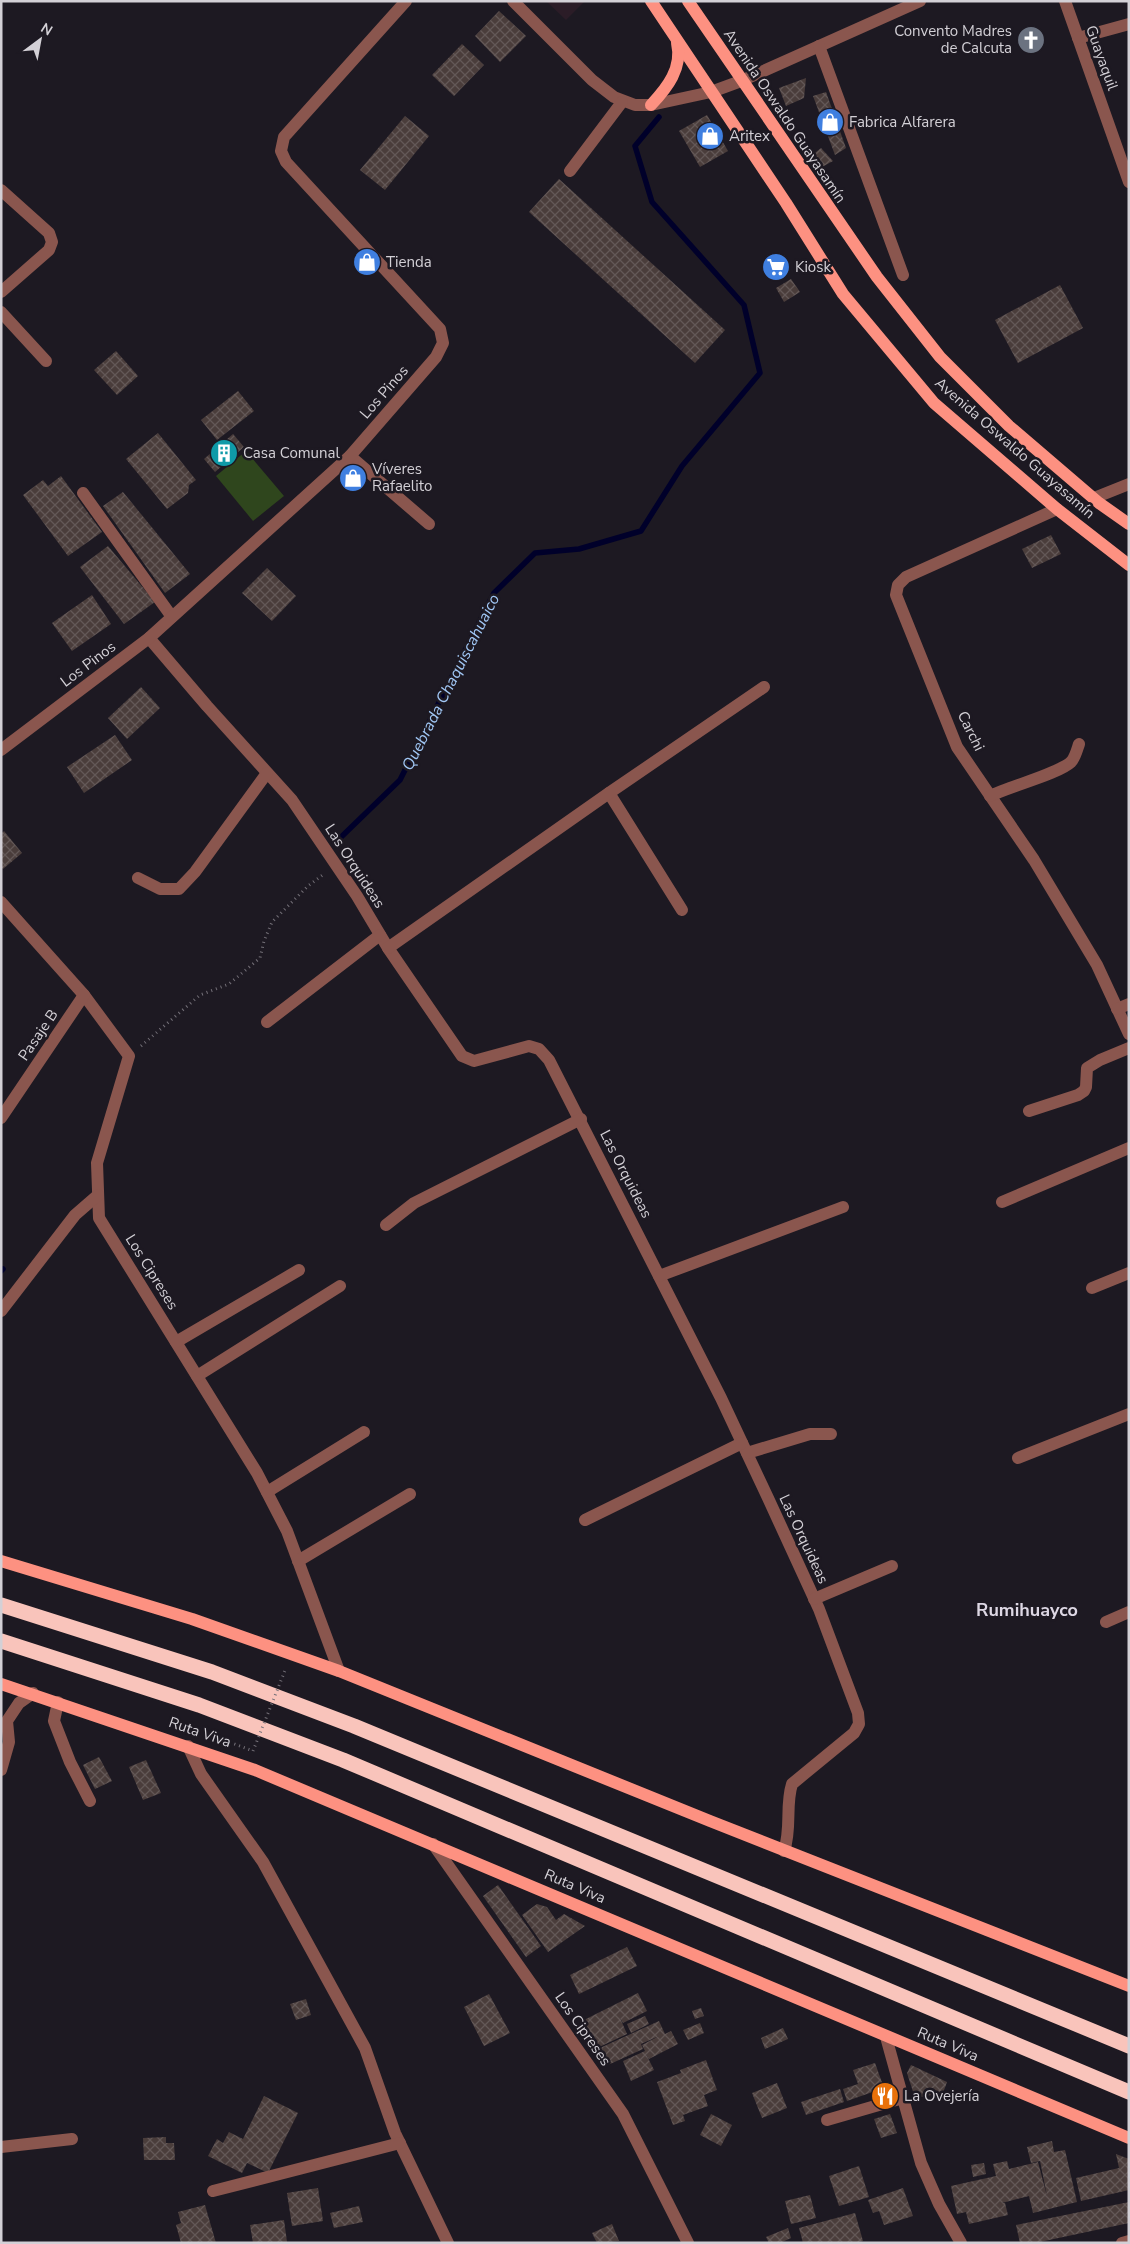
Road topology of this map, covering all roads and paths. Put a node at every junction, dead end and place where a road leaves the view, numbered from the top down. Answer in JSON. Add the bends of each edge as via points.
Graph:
{"nodes":[{"id":1,"x":406,"y":1,"type":"edge"},
{"id":2,"x":513,"y":1,"type":"edge"},
{"id":3,"x":651,"y":1,"type":"edge"},
{"id":4,"x":688,"y":1,"type":"edge"},
{"id":5,"x":920,"y":1,"type":"edge"},
{"id":6,"x":1065,"y":1,"type":"edge"},
{"id":7,"x":1129,"y":24,"type":"edge"},
{"id":8,"x":670,"y":30,"type":"junction"},
{"id":9,"x":1078,"y":38,"type":"junction"},
{"id":10,"x":819,"y":46,"type":"junction"},
{"id":11,"x":742,"y":81,"type":"junction"},
{"id":12,"x":711,"y":92,"type":"junction"},
{"id":13,"x":622,"y":102,"type":"junction"},
{"id":14,"x":651,"y":105,"type":"junction"},
{"id":15,"x":570,"y":170,"type":"dead end"},
{"id":16,"x":1129,"y":182,"type":"edge"},
{"id":17,"x":1,"y":190,"type":"edge"},
{"id":18,"x":903,"y":275,"type":"dead end"},
{"id":19,"x":1,"y":292,"type":"edge"},
{"id":20,"x":1,"y":312,"type":"edge"},
{"id":21,"x":46,"y":361,"type":"dead end"},
{"id":22,"x":350,"y":456,"type":"junction"},
{"id":23,"x":1129,"y":484,"type":"edge"},
{"id":24,"x":82,"y":493,"type":"dead end"},
{"id":25,"x":1094,"y":498,"type":"junction"},
{"id":26,"x":1057,"y":509,"type":"junction"},
{"id":27,"x":429,"y":524,"type":"dead end"},
{"id":28,"x":1129,"y":524,"type":"edge"},
{"id":29,"x":1129,"y":565,"type":"edge"},
{"id":30,"x":172,"y":617,"type":"junction"},
{"id":31,"x":149,"y":638,"type":"junction"},
{"id":32,"x":764,"y":687,"type":"dead end"},
{"id":33,"x":1079,"y":744,"type":"dead end"},
{"id":34,"x":1,"y":750,"type":"edge"},
{"id":35,"x":267,"y":773,"type":"junction"},
{"id":36,"x":609,"y":793,"type":"junction"},
{"id":37,"x":990,"y":796,"type":"junction"},
{"id":38,"x":336,"y":865,"type":"junction"},
{"id":39,"x":138,"y":878,"type":"dead end"},
{"id":40,"x":1,"y":902,"type":"edge"},
{"id":41,"x":682,"y":910,"type":"dead end"},
{"id":42,"x":380,"y":935,"type":"junction"},
{"id":43,"x":388,"y":948,"type":"junction"},
{"id":44,"x":84,"y":995,"type":"junction"},
{"id":45,"x":1129,"y":1004,"type":"edge"},
{"id":46,"x":1117,"y":1009,"type":"junction"},
{"id":47,"x":267,"y":1022,"type":"dead end"},
{"id":48,"x":1129,"y":1034,"type":"edge"},
{"id":49,"x":1129,"y":1048,"type":"edge"},
{"id":50,"x":129,"y":1056,"type":"junction"},
{"id":51,"x":1029,"y":1110,"type":"dead end"},
{"id":52,"x":1,"y":1118,"type":"edge"},
{"id":53,"x":580,"y":1119,"type":"junction"},
{"id":54,"x":1129,"y":1148,"type":"edge"},
{"id":55,"x":98,"y":1195,"type":"junction"},
{"id":56,"x":1002,"y":1202,"type":"dead end"},
{"id":57,"x":843,"y":1207,"type":"dead end"},
{"id":58,"x":386,"y":1225,"type":"dead end"},
{"id":59,"x":299,"y":1270,"type":"dead end"},
{"id":60,"x":1129,"y":1273,"type":"edge"},
{"id":61,"x":659,"y":1276,"type":"junction"},
{"id":62,"x":340,"y":1286,"type":"dead end"},
{"id":63,"x":1092,"y":1288,"type":"dead end"},
{"id":64,"x":1,"y":1311,"type":"edge"},
{"id":65,"x":176,"y":1342,"type":"junction"},
{"id":66,"x":197,"y":1376,"type":"junction"},
{"id":67,"x":1129,"y":1414,"type":"edge"},
{"id":68,"x":364,"y":1432,"type":"dead end"},
{"id":69,"x":831,"y":1434,"type":"dead end"},
{"id":70,"x":744,"y":1448,"type":"junction"},
{"id":71,"x":1018,"y":1458,"type":"dead end"},
{"id":72,"x":267,"y":1492,"type":"junction"},
{"id":73,"x":410,"y":1494,"type":"dead end"},
{"id":74,"x":584,"y":1520,"type":"dead end"},
{"id":75,"x":1,"y":1561,"type":"edge"},
{"id":76,"x":298,"y":1561,"type":"junction"},
{"id":77,"x":892,"y":1566,"type":"dead end"},
{"id":78,"x":814,"y":1599,"type":"junction"},
{"id":79,"x":1,"y":1605,"type":"edge"},
{"id":80,"x":1129,"y":1612,"type":"edge"},
{"id":81,"x":1106,"y":1622,"type":"dead end"},
{"id":82,"x":1,"y":1641,"type":"edge"},
{"id":83,"x":286,"y":1668,"type":"dead end"},
{"id":84,"x":339,"y":1671,"type":"junction"},
{"id":85,"x":1,"y":1684,"type":"edge"},
{"id":86,"x":33,"y":1693,"type":"junction"},
{"id":87,"x":58,"y":1702,"type":"junction"},
{"id":88,"x":216,"y":1736,"type":"dead end"},
{"id":89,"x":5,"y":1741,"type":"edge"},
{"id":90,"x":188,"y":1746,"type":"junction"},
{"id":91,"x":1,"y":1770,"type":"edge"},
{"id":92,"x":90,"y":1801,"type":"dead end"},
{"id":93,"x":433,"y":1844,"type":"junction"},
{"id":94,"x":784,"y":1851,"type":"junction"},
{"id":95,"x":1129,"y":1986,"type":"edge"},
{"id":96,"x":886,"y":2037,"type":"junction"},
{"id":97,"x":1129,"y":2046,"type":"edge"},
{"id":98,"x":1129,"y":2092,"type":"edge"},
{"id":99,"x":903,"y":2098,"type":"junction"},
{"id":100,"x":827,"y":2120,"type":"dead end"},
{"id":101,"x":1129,"y":2138,"type":"edge"},
{"id":102,"x":72,"y":2139,"type":"dead end"},
{"id":103,"x":400,"y":2143,"type":"junction"},
{"id":104,"x":1,"y":2147,"type":"edge"},
{"id":105,"x":213,"y":2191,"type":"dead end"},
{"id":106,"x":1129,"y":2241,"type":"edge"},
{"id":107,"x":448,"y":2243,"type":"edge"},
{"id":108,"x":688,"y":2243,"type":"edge"},
{"id":109,"x":961,"y":2243,"type":"edge"},
{"id":110,"x":1122,"y":2243,"type":"edge"}],
"edges":[{"from":1,"to":22,"type":"street","name":"Los Pinos","via":[[284,138],[281,152],[286,162],[440,329],[443,343],[436,357]]},
{"from":2,"to":13,"type":"street","via":[[592,80]]},
{"from":3,"to":8,"type":"main road","name":"Avenida Oswaldo Guayasamín"},
{"from":4,"to":11,"type":"main road","name":"Avenida Oswaldo Guayasamín"},
{"from":5,"to":10,"type":"street"},
{"from":6,"to":9,"type":"street","name":"Guayaquil"},
{"from":7,"to":9,"type":"street"},
{"from":8,"to":12,"type":"main road","name":"Avenida Oswaldo Guayasamín"},
{"from":8,"to":14,"type":"main road","via":[[678,45],[676,69]]},
{"from":9,"to":16,"type":"street","name":"Guayaquil"},
{"from":10,"to":11,"type":"street"},
{"from":10,"to":18,"type":"street"},
{"from":11,"to":12,"type":"street"},
{"from":11,"to":25,"type":"main road","name":"Avenida Oswaldo Guayasamín","via":[[877,277],[940,358],[1009,426]]},
{"from":12,"to":14,"type":"street"},
{"from":12,"to":26,"type":"main road","name":"Avenida Oswaldo Guayasamín","via":[[843,294],[934,403]]},
{"from":13,"to":14,"type":"street"},
{"from":13,"to":15,"type":"street"},
{"from":17,"to":19,"type":"street","via":[[49,233],[52,242],[48,250]]},
{"from":20,"to":21,"type":"street"},
{"from":22,"to":27,"type":"street"},
{"from":22,"to":30,"type":"street","name":"Los Pinos"},
{"from":23,"to":25,"type":"street"},
{"from":24,"to":30,"type":"street"},
{"from":25,"to":28,"type":"main road","name":"Avenida Oswaldo Guayasamín"},
{"from":26,"to":29,"type":"main road","name":"Avenida Oswaldo Guayasamín"},
{"from":26,"to":37,"type":"street","name":"Carchi","via":[[906,577],[898,585],[896,595],[957,747]]},
{"from":30,"to":31,"type":"street","name":"Los Pinos"},
{"from":31,"to":34,"type":"street","name":"Los Pinos"},
{"from":31,"to":35,"type":"street","name":"Las Orquideas"},
{"from":32,"to":36,"type":"street"},
{"from":33,"to":37,"type":"street","via":[[1071,762],[1061,768]]},
{"from":35,"to":38,"type":"street","name":"Las Orquideas","via":[[292,800]]},
{"from":35,"to":39,"type":"street","via":[[179,890],[160,889]]},
{"from":36,"to":41,"type":"street"},
{"from":36,"to":43,"type":"street"},
{"from":37,"to":46,"type":"street","name":"Carchi","via":[[1034,860],[1097,965]]},
{"from":38,"to":42,"type":"street","name":"Las Orquideas"},
{"from":38,"to":50,"type":"path","via":[[308,886],[272,922],[260,958],[229,984],[200,995]]},
{"from":40,"to":44,"type":"street"},
{"from":42,"to":43,"type":"street","name":"Las Orquideas"},
{"from":42,"to":47,"type":"street"},
{"from":43,"to":53,"type":"street","name":"Las Orquideas","via":[[462,1056],[474,1061],[529,1046],[539,1049],[549,1060]]},
{"from":44,"to":50,"type":"street"},
{"from":44,"to":52,"type":"street","name":"Pasaje B"},
{"from":45,"to":46,"type":"street"},
{"from":46,"to":48,"type":"street","name":"Carchi"},
{"from":49,"to":51,"type":"street","via":[[1087,1068],[1086,1087],[1078,1095]]},
{"from":50,"to":55,"type":"street","name":"Los Cipreses","via":[[97,1163]]},
{"from":53,"to":58,"type":"street","via":[[414,1203]]},
{"from":53,"to":61,"type":"street","name":"Las Orquideas"},
{"from":54,"to":56,"type":"street"},
{"from":55,"to":64,"type":"street","via":[[75,1215]]},
{"from":55,"to":65,"type":"street","name":"Los Cipreses","via":[[99,1218]]},
{"from":57,"to":61,"type":"street"},
{"from":59,"to":65,"type":"street"},
{"from":60,"to":63,"type":"street"},
{"from":61,"to":70,"type":"street","name":"Las Orquideas"},
{"from":62,"to":66,"type":"street"},
{"from":65,"to":66,"type":"street","name":"Los Cipreses"},
{"from":66,"to":72,"type":"street","name":"Los Cipreses"},
{"from":67,"to":71,"type":"street"},
{"from":68,"to":72,"type":"street"},
{"from":69,"to":70,"type":"street","via":[[810,1434]]},
{"from":70,"to":74,"type":"street"},
{"from":70,"to":78,"type":"street","name":"Las Orquideas"},
{"from":72,"to":76,"type":"street","name":"Los Cipreses"},
{"from":73,"to":76,"type":"street"},
{"from":75,"to":84,"type":"main road","via":[[192,1618]]},
{"from":76,"to":84,"type":"street","name":"Los Cipreses"},
{"from":77,"to":78,"type":"street"},
{"from":78,"to":94,"type":"street","name":"Las Orquideas","via":[[858,1713],[859,1724],[854,1733],[792,1784],[790,1822]]},
{"from":79,"to":97,"type":"highway","via":[[212,1672],[354,1726]]},
{"from":80,"to":81,"type":"street"},
{"from":82,"to":98,"type":"highway","name":"Ruta Viva","via":[[199,1705],[343,1760]]},
{"from":83,"to":88,"type":"path","bridge":true,"via":[[253,1751]]},
{"from":84,"to":94,"type":"main road"},
{"from":85,"to":86,"type":"main road","name":"Ruta Viva"},
{"from":86,"to":87,"type":"main road","name":"Ruta Viva"},
{"from":86,"to":89,"type":"street","via":[[19,1703],[7,1721]]},
{"from":87,"to":90,"type":"main road","name":"Ruta Viva"},
{"from":87,"to":92,"type":"street","via":[[54,1721]]},
{"from":89,"to":91,"type":"street"},
{"from":90,"to":93,"type":"main road","name":"Ruta Viva","via":[[255,1770]]},
{"from":90,"to":103,"type":"street","via":[[201,1774],[263,1862],[365,2048]]},
{"from":93,"to":96,"type":"main road","name":"Ruta Viva"},
{"from":93,"to":108,"type":"street","name":"Los Cipreses","via":[[623,2114]]},
{"from":94,"to":95,"type":"main road"},
{"from":96,"to":99,"type":"street"},
{"from":96,"to":101,"type":"main road","name":"Ruta Viva"},
{"from":99,"to":100,"type":"street"},
{"from":99,"to":109,"type":"street","via":[[922,2163],[939,2204]]},
{"from":102,"to":104,"type":"street"},
{"from":103,"to":105,"type":"street"},
{"from":103,"to":107,"type":"street"},
{"from":106,"to":110,"type":"street"}]}
